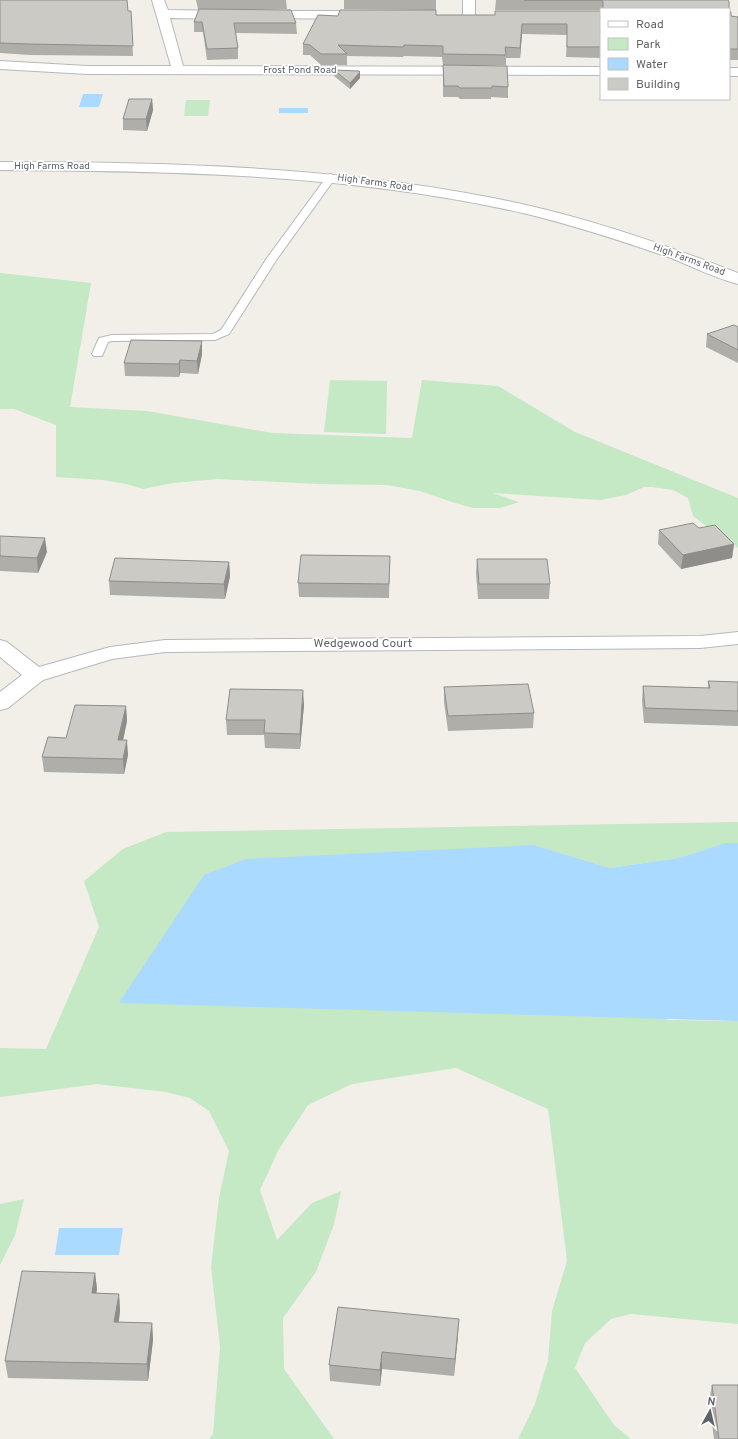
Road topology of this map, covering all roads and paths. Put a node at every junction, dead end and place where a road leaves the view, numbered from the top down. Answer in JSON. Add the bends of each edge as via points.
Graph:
{"nodes":[{"id":1,"x":158,"y":0,"type":"edge"},
{"id":2,"x":315,"y":0,"type":"edge"},
{"id":3,"x":469,"y":0,"type":"edge"},
{"id":4,"x":163,"y":14,"type":"junction"},
{"id":5,"x":317,"y":15,"type":"junction"},
{"id":6,"x":378,"y":15,"type":"edge"},
{"id":7,"x":454,"y":16,"type":"edge"},
{"id":8,"x":0,"y":65,"type":"edge"},
{"id":9,"x":178,"y":70,"type":"junction"},
{"id":10,"x":600,"y":72,"type":"edge"},
{"id":11,"x":0,"y":166,"type":"edge"},
{"id":12,"x":331,"y":177,"type":"junction"},
{"id":13,"x":738,"y":279,"type":"edge"},
{"id":14,"x":98,"y":354,"type":"dead end"},
{"id":15,"x":738,"y":638,"type":"edge"},
{"id":16,"x":0,"y":646,"type":"edge"},
{"id":17,"x":34,"y":675,"type":"junction"},
{"id":18,"x":0,"y":703,"type":"edge"}],
"edges":[{"from":1,"to":4,"type":"street"},
{"from":2,"to":5,"type":"street"},
{"from":3,"to":7,"type":"street","via":[[473,16]]},
{"from":4,"to":5,"type":"street"},
{"from":4,"to":9,"type":"street"},
{"from":5,"to":6,"type":"street"},
{"from":8,"to":9,"type":"street","name":"Frost Pond Road","via":[[87,70]]},
{"from":9,"to":10,"type":"street","name":"Frost Pond Road"},
{"from":11,"to":12,"type":"street","name":"High Farms Road","via":[[147,167]]},
{"from":12,"to":13,"type":"street","name":"High Farms Road","via":[[431,191],[534,212],[651,246]]},
{"from":12,"to":14,"type":"lane","via":[[272,258],[225,332],[215,337],[112,338],[103,340]]},
{"from":15,"to":17,"type":"street","name":"Wedgewood Court","via":[[700,642],[165,646],[110,653]]},
{"from":16,"to":17,"type":"street"},
{"from":17,"to":18,"type":"street","name":"Wedgewood Court"}]}
